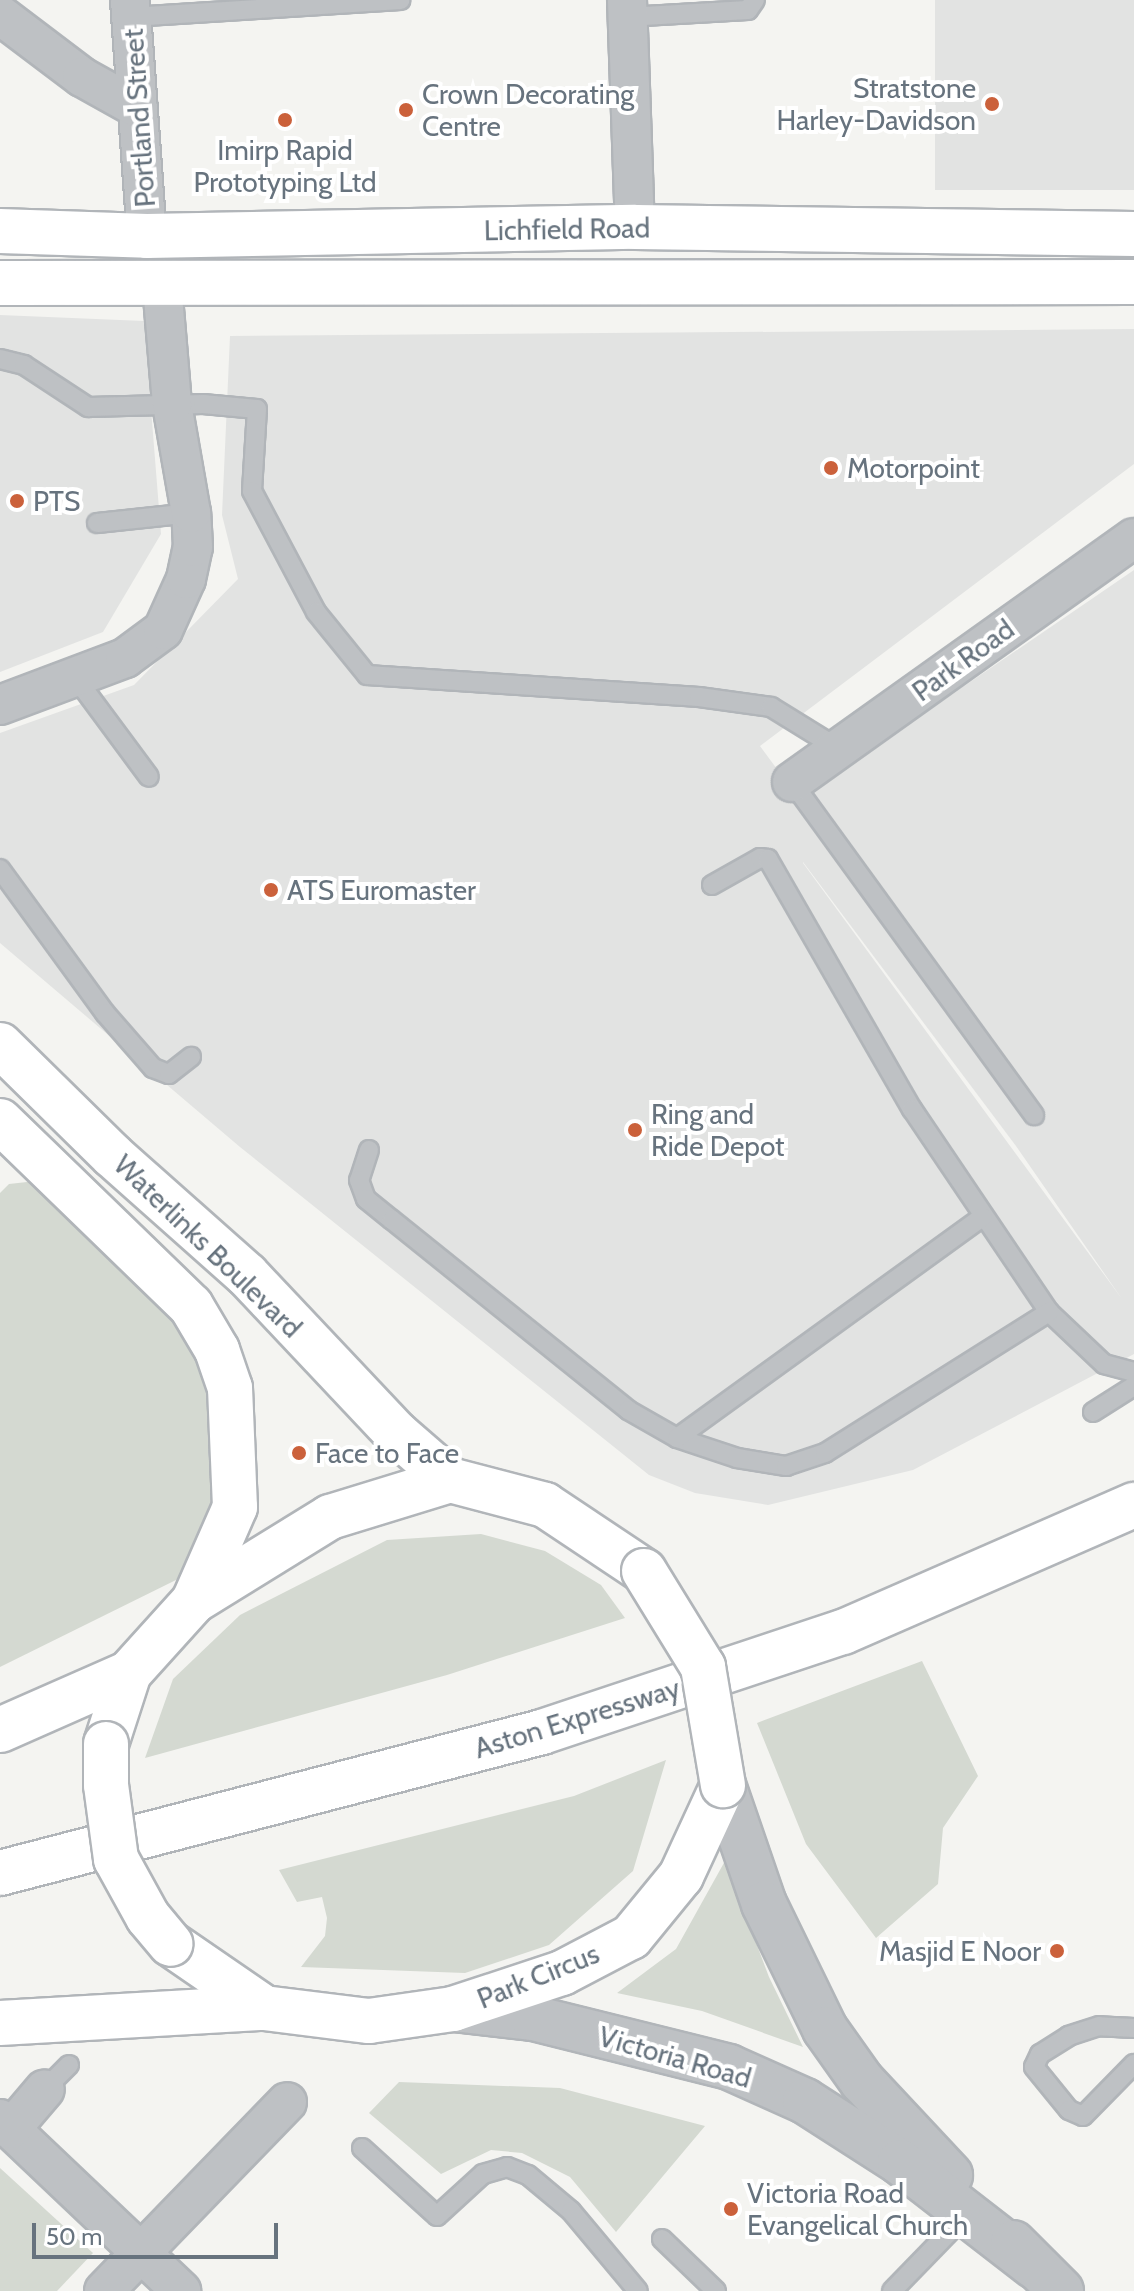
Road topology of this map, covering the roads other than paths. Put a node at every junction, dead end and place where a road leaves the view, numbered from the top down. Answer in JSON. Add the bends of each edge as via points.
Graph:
{"nodes":[{"id":1,"x":400,"y":0,"type":"edge"},
{"id":2,"x":755,"y":0,"type":"edge"},
{"id":3,"x":131,"y":8,"type":"edge"},
{"id":4,"x":627,"y":9,"type":"edge"},
{"id":5,"x":0,"y":15,"type":"edge"},
{"id":6,"x":138,"y":108,"type":"junction"},
{"id":7,"x":635,"y":227,"type":"junction"},
{"id":8,"x":0,"y":231,"type":"edge"},
{"id":9,"x":1134,"y":234,"type":"edge"},
{"id":10,"x":147,"y":236,"type":"junction"},
{"id":11,"x":1134,"y":282,"type":"edge"},
{"id":12,"x":0,"y":283,"type":"edge"},
{"id":13,"x":162,"y":285,"type":"junction"},
{"id":14,"x":0,"y":359,"type":"edge"},
{"id":15,"x":172,"y":404,"type":"junction"},
{"id":16,"x":191,"y":513,"type":"junction"},
{"id":17,"x":97,"y":523,"type":"dead end"},
{"id":18,"x":1134,"y":538,"type":"edge"},
{"id":19,"x":75,"y":677,"type":"junction"},
{"id":20,"x":0,"y":705,"type":"edge"},
{"id":21,"x":839,"y":749,"type":"junction"},
{"id":22,"x":149,"y":777,"type":"dead end"},
{"id":23,"x":792,"y":782,"type":"joint"},
{"id":24,"x":0,"y":869,"type":"edge"},
{"id":25,"x":712,"y":885,"type":"dead end"},
{"id":26,"x":0,"y":1045,"type":"edge"},
{"id":27,"x":191,"y":1057,"type":"dead end"},
{"id":28,"x":1034,"y":1115,"type":"dead end"},
{"id":29,"x":7,"y":1140,"type":"edge"},
{"id":30,"x":369,"y":1150,"type":"dead end"},
{"id":31,"x":982,"y":1217,"type":"junction"},
{"id":32,"x":1049,"y":1312,"type":"junction"},
{"id":33,"x":1134,"y":1372,"type":"edge"},
{"id":34,"x":1134,"y":1386,"type":"edge"},
{"id":35,"x":1093,"y":1412,"type":"dead end"},
{"id":36,"x":677,"y":1438,"type":"junction"},
{"id":37,"x":450,"y":1480,"type":"junction"},
{"id":38,"x":1134,"y":1505,"type":"edge"},
{"id":39,"x":194,"y":1601,"type":"junction"},
{"id":40,"x":129,"y":1673,"type":"junction"},
{"id":41,"x":0,"y":1730,"type":"edge"},
{"id":42,"x":723,"y":1785,"type":"junction"},
{"id":43,"x":0,"y":1873,"type":"edge"},
{"id":44,"x":264,"y":2008,"type":"junction"},
{"id":45,"x":453,"y":2009,"type":"junction"},
{"id":46,"x":0,"y":2023,"type":"edge"},
{"id":47,"x":1134,"y":2028,"type":"edge"},
{"id":48,"x":1134,"y":2064,"type":"edge"},
{"id":49,"x":57,"y":2077,"type":"dead end"},
{"id":50,"x":287,"y":2102,"type":"dead end"},
{"id":51,"x":5,"y":2124,"type":"edge"},
{"id":52,"x":362,"y":2148,"type":"dead end"},
{"id":53,"x":967,"y":2214,"type":"junction"},
{"id":54,"x":662,"y":2239,"type":"dead end"},
{"id":55,"x":140,"y":2253,"type":"junction"},
{"id":56,"x":1047,"y":2278,"type":"edge"},
{"id":57,"x":104,"y":2291,"type":"edge"},
{"id":58,"x":181,"y":2291,"type":"edge"},
{"id":59,"x":638,"y":2291,"type":"edge"},
{"id":60,"x":716,"y":2291,"type":"edge"},
{"id":61,"x":892,"y":2291,"type":"edge"}],
"edges":[{"from":1,"to":3,"type":"lane"},
{"from":2,"to":4,"type":"lane","via":[[748,10]]},
{"from":3,"to":6,"type":"street","name":"Portland Street"},
{"from":4,"to":7,"type":"street"},
{"from":5,"to":6,"type":"street","via":[[82,77]]},
{"from":6,"to":10,"type":"street","name":"Portland Street"},
{"from":7,"to":9,"type":"main road","name":"Lichfield Road"},
{"from":7,"to":10,"type":"main road","name":"Lichfield Road"},
{"from":8,"to":10,"type":"main road","name":"Lichfield Road"},
{"from":11,"to":13,"type":"main road","name":"Lichfield Road"},
{"from":12,"to":13,"type":"main road","name":"Lichfield Road"},
{"from":13,"to":15,"type":"street"},
{"from":14,"to":15,"type":"lane","via":[[24,365],[88,407]]},
{"from":15,"to":16,"type":"street"},
{"from":15,"to":21,"type":"lane","via":[[257,409],[252,491],[316,612],[367,675],[699,697],[771,707]]},
{"from":16,"to":17,"type":"lane"},
{"from":16,"to":19,"type":"street","via":[[193,547],[186,579],[163,630],[125,658]]},
{"from":18,"to":21,"type":"street","name":"Park Road"},
{"from":19,"to":20,"type":"street"},
{"from":19,"to":22,"type":"lane"},
{"from":21,"to":23,"type":"street","name":"Park Road"},
{"from":23,"to":28,"type":"lane"},
{"from":24,"to":27,"type":"lane","via":[[105,1013],[153,1068],[169,1074]]},
{"from":25,"to":31,"type":"lane","via":[[760,858],[779,872],[867,1035]]},
{"from":26,"to":37,"type":"main road","name":"Waterlinks Boulevard","via":[[113,1156],[247,1275],[396,1433]]},
{"from":29,"to":39,"type":"main road","name":"Waterlinks Boulevard","via":[[191,1306],[217,1350],[230,1388],[235,1507]]},
{"from":30,"to":36,"type":"lane","via":[[359,1170],[366,1199],[607,1394]]},
{"from":31,"to":32,"type":"lane"},
{"from":31,"to":36,"type":"lane"},
{"from":32,"to":33,"type":"lane","via":[[1104,1364]]},
{"from":32,"to":36,"type":"lane","via":[[812,1457],[786,1466],[737,1458]]},
{"from":34,"to":35,"type":"lane"},
{"from":37,"to":39,"type":"main road","name":"Park Circus","via":[[330,1517]]},
{"from":37,"to":42,"type":"main road","bridge":true,"via":[[545,1505],[644,1571],[703,1667]]},
{"from":38,"to":43,"type":"main road","name":"Aston Expressway","via":[[843,1632],[542,1732]]},
{"from":39,"to":40,"type":"main road","name":"Park Circus"},
{"from":40,"to":41,"type":"main road"},
{"from":40,"to":44,"type":"main road","name":"Park Circus","bridge":true,"via":[[106,1744],[116,1859],[135,1898],[171,1944]]},
{"from":42,"to":45,"type":"main road","name":"Park Circus","via":[[681,1876],[631,1937],[562,1973]]},
{"from":42,"to":56,"type":"street","name":"Victoria Road","via":[[764,1904],[825,2029],[862,2081]]},
{"from":44,"to":45,"type":"main road","name":"Park Circus","via":[[369,2021]]},
{"from":44,"to":46,"type":"main road"},
{"from":45,"to":53,"type":"street","name":"Victoria Road","via":[[533,2018],[729,2067],[805,2101],[900,2162]]},
{"from":47,"to":48,"type":"lane","via":[[1099,2026],[1077,2033],[1040,2054],[1034,2067],[1069,2110],[1083,2116]]},
{"from":49,"to":51,"type":"street"},
{"from":50,"to":55,"type":"street"},
{"from":51,"to":55,"type":"street"},
{"from":52,"to":59,"type":"lane","via":[[437,2216],[483,2174],[507,2167],[528,2175],[571,2211]]},
{"from":53,"to":56,"type":"street","name":"Victoria Road"},
{"from":53,"to":61,"type":"lane"},
{"from":54,"to":60,"type":"lane"},
{"from":55,"to":57,"type":"street"},
{"from":55,"to":58,"type":"street"}]}
